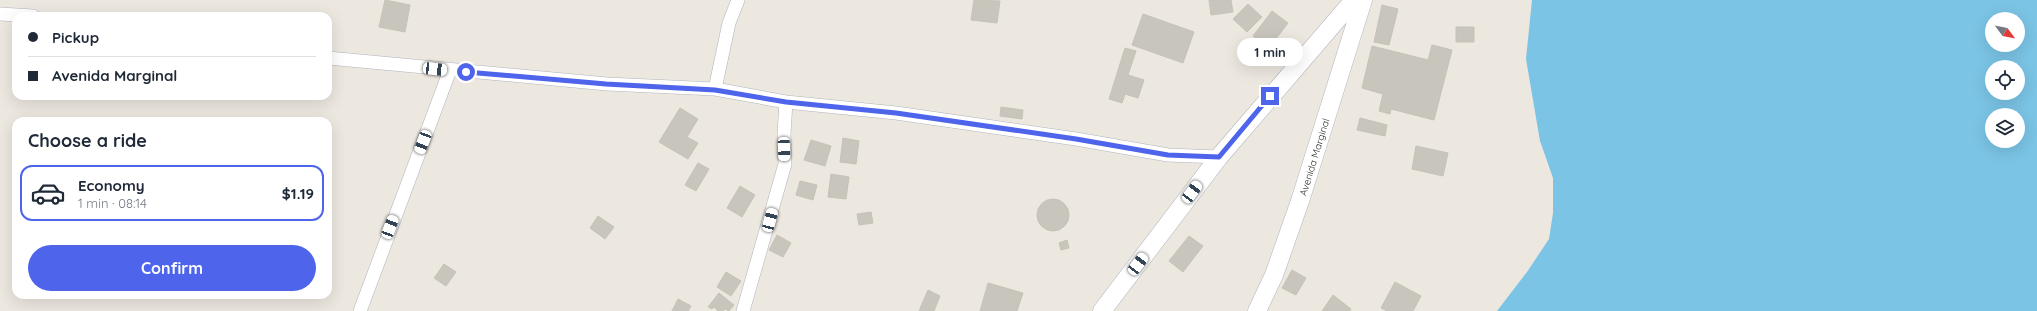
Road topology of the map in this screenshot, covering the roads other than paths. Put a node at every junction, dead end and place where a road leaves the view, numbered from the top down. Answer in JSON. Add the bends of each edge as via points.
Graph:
{"nodes":[{"id":1,"x":738,"y":0,"type":"edge"},
{"id":2,"x":1354,"y":0,"type":"edge"},
{"id":3,"x":1363,"y":0,"type":"edge"},
{"id":4,"x":0,"y":14,"type":"edge"},
{"id":5,"x":12,"y":15,"type":"edge"},
{"id":6,"x":332,"y":58,"type":"edge"},
{"id":7,"x":450,"y":70,"type":"junction"},
{"id":8,"x":715,"y":90,"type":"junction"},
{"id":9,"x":786,"y":102,"type":"junction"},
{"id":10,"x":1219,"y":157,"type":"junction"},
{"id":11,"x":360,"y":311,"type":"edge"},
{"id":12,"x":743,"y":311,"type":"edge"},
{"id":13,"x":1102,"y":311,"type":"edge"},
{"id":14,"x":1257,"y":311,"type":"edge"}],
"edges":[{"from":1,"to":8,"type":"street","via":[[729,23]]},
{"from":2,"to":10,"type":"street"},
{"from":3,"to":14,"type":"street","name":"Avenida Marginal","via":[[1300,201],[1274,275]]},
{"from":4,"to":5,"type":"street"},
{"from":6,"to":7,"type":"street"},
{"from":7,"to":8,"type":"street","via":[[606,84]]},
{"from":7,"to":11,"type":"street"},
{"from":8,"to":9,"type":"street"},
{"from":9,"to":10,"type":"street","via":[[896,113],[1168,155]]},
{"from":9,"to":12,"type":"street","via":[[785,164]]},
{"from":10,"to":13,"type":"street"}]}
